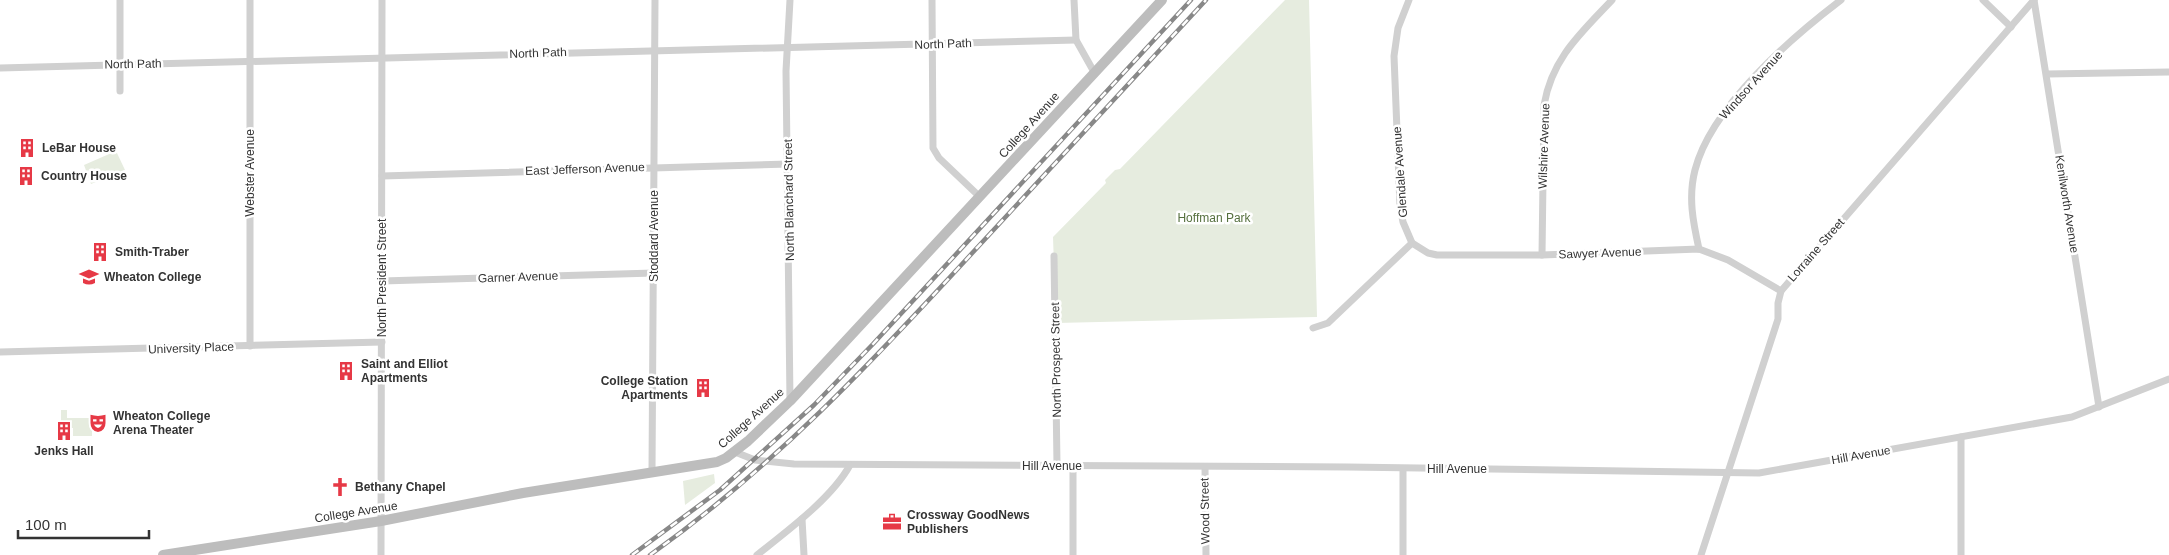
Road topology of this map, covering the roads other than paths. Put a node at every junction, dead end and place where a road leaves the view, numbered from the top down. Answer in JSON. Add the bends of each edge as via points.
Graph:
{"nodes":[{"id":1,"x":120,"y":0,"type":"edge"},
{"id":2,"x":250,"y":0,"type":"edge"},
{"id":3,"x":382,"y":0,"type":"edge"},
{"id":4,"x":655,"y":0,"type":"edge"},
{"id":5,"x":790,"y":0,"type":"edge"},
{"id":6,"x":932,"y":0,"type":"edge"},
{"id":7,"x":1074,"y":0,"type":"edge"},
{"id":8,"x":1162,"y":0,"type":"edge"},
{"id":9,"x":1409,"y":0,"type":"edge"},
{"id":10,"x":1612,"y":0,"type":"edge"},
{"id":11,"x":1841,"y":0,"type":"edge"},
{"id":12,"x":1983,"y":0,"type":"edge"},
{"id":13,"x":2034,"y":0,"type":"edge"},
{"id":14,"x":2011,"y":27,"type":"junction"},
{"id":15,"x":1076,"y":40,"type":"junction"},
{"id":16,"x":932,"y":44,"type":"junction"},
{"id":17,"x":788,"y":48,"type":"junction"},
{"id":18,"x":654,"y":50,"type":"junction"},
{"id":19,"x":382,"y":58,"type":"junction"},
{"id":20,"x":250,"y":61,"type":"junction"},
{"id":21,"x":120,"y":65,"type":"junction"},
{"id":22,"x":0,"y":68,"type":"edge"},
{"id":23,"x":1094,"y":72,"type":"junction"},
{"id":24,"x":2169,"y":72,"type":"edge"},
{"id":25,"x":2047,"y":74,"type":"junction"},
{"id":26,"x":120,"y":91,"type":"dead end"},
{"id":27,"x":789,"y":164,"type":"junction"},
{"id":28,"x":654,"y":167,"type":"junction"},
{"id":29,"x":382,"y":176,"type":"junction"},
{"id":30,"x":980,"y":197,"type":"junction"},
{"id":31,"x":1412,"y":243,"type":"junction"},
{"id":32,"x":1699,"y":249,"type":"junction"},
{"id":33,"x":1542,"y":255,"type":"junction"},
{"id":34,"x":1054,"y":256,"type":"dead end"},
{"id":35,"x":654,"y":273,"type":"junction"},
{"id":36,"x":382,"y":280,"type":"junction"},
{"id":37,"x":1780,"y":291,"type":"junction"},
{"id":38,"x":1313,"y":328,"type":"dead end"},
{"id":39,"x":382,"y":342,"type":"junction"},
{"id":40,"x":250,"y":346,"type":"junction"},
{"id":41,"x":0,"y":352,"type":"edge"},
{"id":42,"x":2169,"y":379,"type":"edge"},
{"id":43,"x":790,"y":401,"type":"junction"},
{"id":44,"x":2098,"y":407,"type":"junction"},
{"id":45,"x":1962,"y":437,"type":"junction"},
{"id":46,"x":735,"y":452,"type":"junction"},
{"id":47,"x":850,"y":465,"type":"junction"},
{"id":48,"x":1057,"y":466,"type":"junction"},
{"id":49,"x":1072,"y":466,"type":"junction"},
{"id":50,"x":1204,"y":467,"type":"junction"},
{"id":51,"x":1403,"y":469,"type":"junction"},
{"id":52,"x":652,"y":472,"type":"junction"},
{"id":53,"x":1728,"y":472,"type":"junction"},
{"id":54,"x":802,"y":519,"type":"junction"},
{"id":55,"x":381,"y":521,"type":"junction"},
{"id":56,"x":163,"y":555,"type":"edge"},
{"id":57,"x":381,"y":555,"type":"edge"},
{"id":58,"x":756,"y":555,"type":"edge"},
{"id":59,"x":804,"y":555,"type":"edge"},
{"id":60,"x":1073,"y":555,"type":"edge"},
{"id":61,"x":1206,"y":555,"type":"edge"},
{"id":62,"x":1403,"y":555,"type":"edge"},
{"id":63,"x":1701,"y":555,"type":"edge"},
{"id":64,"x":1961,"y":555,"type":"edge"}],
"edges":[{"from":1,"to":21,"type":"street"},
{"from":2,"to":20,"type":"street","name":"Webster Avenue"},
{"from":3,"to":19,"type":"street","name":"North President Street"},
{"from":4,"to":18,"type":"street","name":"Stoddard Avenue"},
{"from":5,"to":17,"type":"street","name":"North Blanchard Street"},
{"from":6,"to":16,"type":"street"},
{"from":7,"to":15,"type":"street"},
{"from":8,"to":23,"type":"street","name":"College Avenue"},
{"from":9,"to":31,"type":"street","name":"Glendale Avenue","via":[[1398,28],[1393,67],[1400,206]]},
{"from":10,"to":33,"type":"street","name":"Wilshire Avenue","via":[[1560,60],[1547,90]]},
{"from":11,"to":32,"type":"street","name":"Windsor Avenue","via":[[1772,60],[1715,126],[1699,158],[1693,182],[1692,217]]},
{"from":12,"to":14,"type":"street"},
{"from":13,"to":14,"type":"street","name":"Lorraine Street"},
{"from":13,"to":25,"type":"street","name":"Kenilworth Avenue"},
{"from":14,"to":37,"type":"street","name":"Lorraine Street"},
{"from":15,"to":16,"type":"street","name":"North Path"},
{"from":15,"to":23,"type":"street"},
{"from":16,"to":17,"type":"street","name":"North Path"},
{"from":16,"to":30,"type":"street","via":[[933,148],[939,158]]},
{"from":17,"to":18,"type":"street","name":"North Path"},
{"from":17,"to":27,"type":"street","name":"North Blanchard Street"},
{"from":18,"to":19,"type":"street","name":"North Path"},
{"from":18,"to":28,"type":"street","name":"Stoddard Avenue"},
{"from":19,"to":20,"type":"street","name":"North Path"},
{"from":19,"to":29,"type":"street","name":"North President Street"},
{"from":20,"to":21,"type":"street","name":"North Path"},
{"from":20,"to":40,"type":"street","name":"Webster Avenue"},
{"from":21,"to":22,"type":"street","name":"North Path"},
{"from":21,"to":26,"type":"street"},
{"from":23,"to":30,"type":"street","name":"College Avenue"},
{"from":24,"to":25,"type":"street"},
{"from":25,"to":44,"type":"street","name":"Kenilworth Avenue"},
{"from":27,"to":28,"type":"street","name":"East Jefferson Avenue"},
{"from":27,"to":43,"type":"street","name":"North Blanchard Street"},
{"from":28,"to":29,"type":"street","name":"East Jefferson Avenue"},
{"from":28,"to":35,"type":"street","name":"Stoddard Avenue"},
{"from":29,"to":36,"type":"street","name":"North President Street"},
{"from":30,"to":43,"type":"street","name":"College Avenue"},
{"from":31,"to":33,"type":"street","name":"Sawyer Avenue","via":[[1437,255]]},
{"from":31,"to":38,"type":"street","via":[[1328,323]]},
{"from":32,"to":33,"type":"street","name":"Sawyer Avenue"},
{"from":32,"to":37,"type":"street","name":"Sawyer Avenue","via":[[1728,260]]},
{"from":34,"to":48,"type":"street","name":"North Prospect Street"},
{"from":35,"to":36,"type":"street","name":"Garner Avenue"},
{"from":35,"to":52,"type":"street","name":"Stoddard Avenue"},
{"from":36,"to":39,"type":"street","name":"North President Street"},
{"from":37,"to":53,"type":"street","name":"Lorraine Street","via":[[1778,319]]},
{"from":39,"to":40,"type":"street","name":"University Place"},
{"from":39,"to":55,"type":"street","name":"North President Street"},
{"from":40,"to":41,"type":"street","name":"University Place"},
{"from":42,"to":44,"type":"street","name":"Hill Avenue"},
{"from":43,"to":46,"type":"street","name":"College Avenue"},
{"from":44,"to":45,"type":"street","name":"Hill Avenue","via":[[2072,417]]},
{"from":45,"to":53,"type":"street","name":"Hill Avenue","via":[[1759,473]]},
{"from":45,"to":64,"type":"street"},
{"from":46,"to":47,"type":"street","name":"Hill Avenue","via":[[774,463]]},
{"from":46,"to":52,"type":"street","name":"College Avenue","via":[[717,462]]},
{"from":47,"to":48,"type":"street","name":"Hill Avenue"},
{"from":47,"to":54,"type":"street","via":[[842,479]]},
{"from":48,"to":49,"type":"street","name":"Hill Avenue"},
{"from":49,"to":50,"type":"street","name":"Hill Avenue"},
{"from":49,"to":60,"type":"street"},
{"from":50,"to":51,"type":"street","name":"Hill Avenue"},
{"from":50,"to":61,"type":"street","name":"Wood Street"},
{"from":51,"to":53,"type":"street","name":"Hill Avenue"},
{"from":51,"to":62,"type":"street"},
{"from":52,"to":55,"type":"street","name":"College Avenue"},
{"from":53,"to":63,"type":"street","name":"Lorraine Street"},
{"from":54,"to":58,"type":"street"},
{"from":54,"to":59,"type":"street"},
{"from":55,"to":56,"type":"street","name":"College Avenue"},
{"from":55,"to":57,"type":"street","name":"North President Street"}]}
